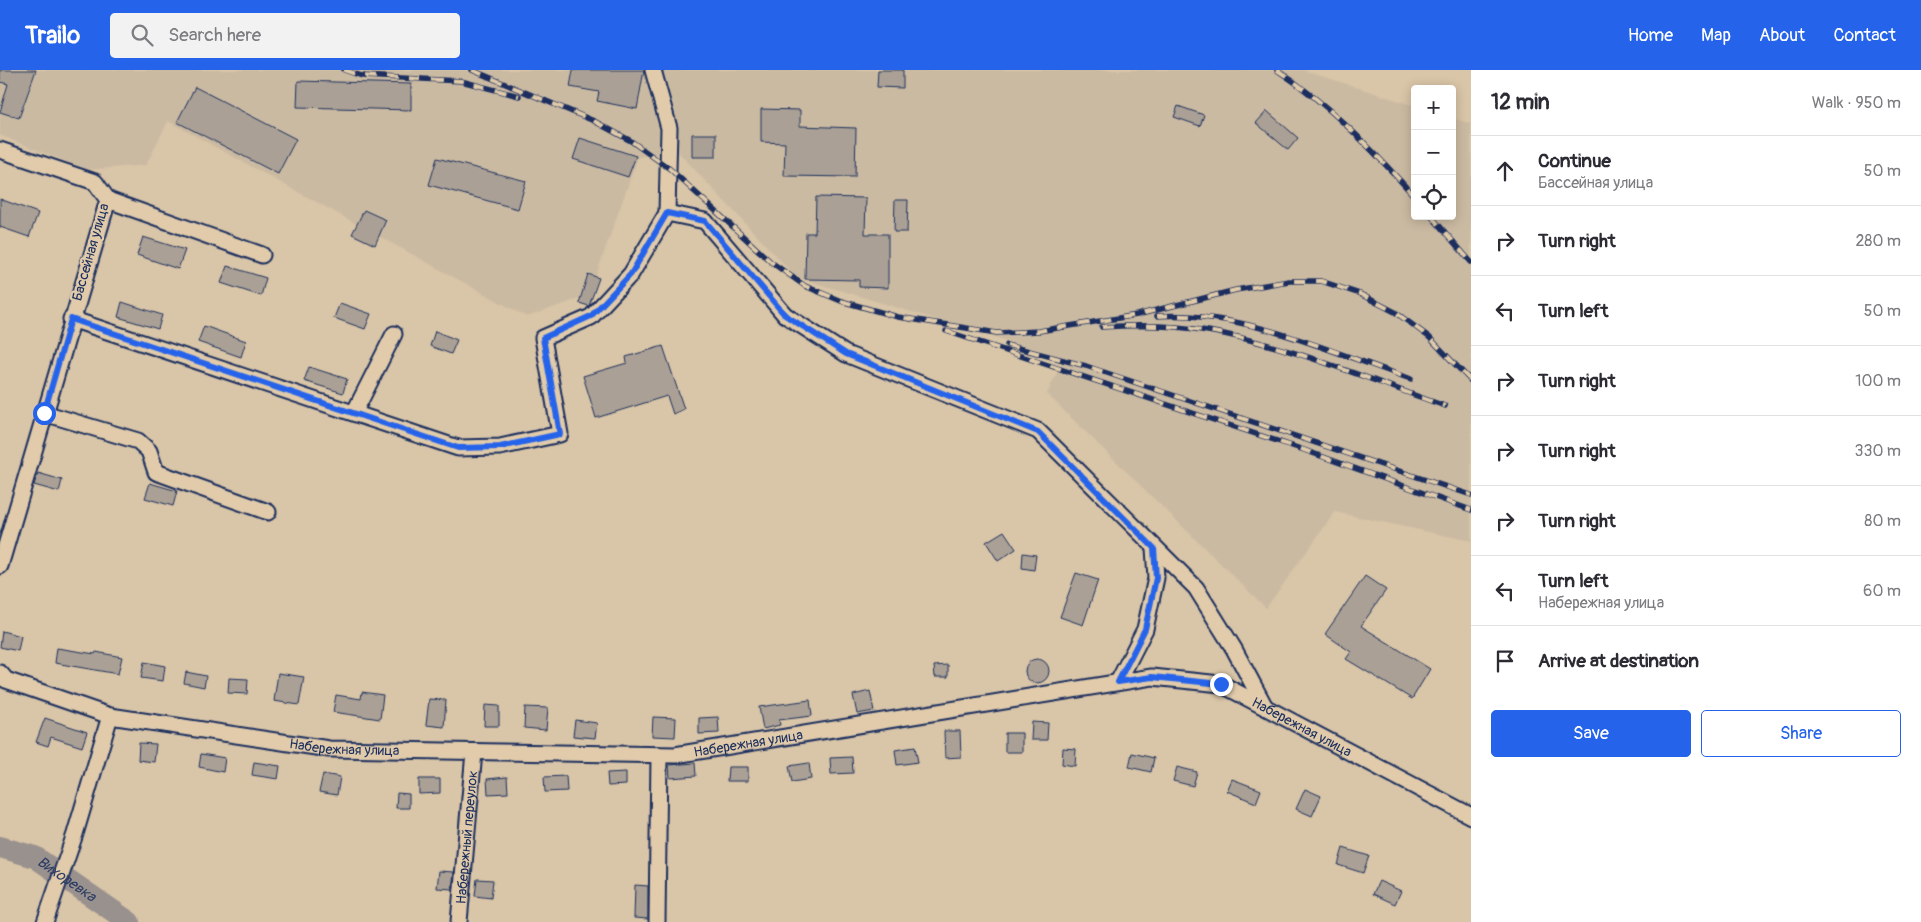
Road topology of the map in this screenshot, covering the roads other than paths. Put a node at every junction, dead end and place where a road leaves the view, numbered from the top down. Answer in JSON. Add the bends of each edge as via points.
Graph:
{"nodes":[{"id":1,"x":653,"y":70,"type":"edge"},
{"id":2,"x":0,"y":150,"type":"edge"},
{"id":3,"x":108,"y":200,"type":"junction"},
{"id":4,"x":667,"y":213,"type":"junction"},
{"id":5,"x":262,"y":255,"type":"dead end"},
{"id":6,"x":71,"y":319,"type":"junction"},
{"id":7,"x":394,"y":334,"type":"dead end"},
{"id":8,"x":44,"y":413,"type":"junction"},
{"id":9,"x":354,"y":413,"type":"junction"},
{"id":10,"x":268,"y":512,"type":"dead end"},
{"id":11,"x":1154,"y":548,"type":"junction"},
{"id":12,"x":0,"y":566,"type":"edge"},
{"id":13,"x":0,"y":674,"type":"edge"},
{"id":14,"x":1118,"y":682,"type":"junction"},
{"id":15,"x":1265,"y":707,"type":"junction"},
{"id":16,"x":110,"y":716,"type":"junction"},
{"id":17,"x":474,"y":752,"type":"junction"},
{"id":18,"x":659,"y":755,"type":"junction"},
{"id":19,"x":1471,"y":816,"type":"edge"},
{"id":20,"x":45,"y":922,"type":"edge"},
{"id":21,"x":459,"y":922,"type":"edge"},
{"id":22,"x":657,"y":922,"type":"edge"}],
"edges":[{"from":1,"to":4,"type":"street","via":[[669,128]]},
{"from":2,"to":3,"type":"street","name":"Бассейная улица","via":[[95,182]]},
{"from":3,"to":5,"type":"street"},
{"from":3,"to":6,"type":"street","name":"Бассейная улица"},
{"from":4,"to":9,"type":"street","via":[[631,274],[591,316],[543,338],[560,434],[500,447],[458,448]]},
{"from":4,"to":11,"type":"street","via":[[705,221],[785,315],[846,354],[1038,432]]},
{"from":6,"to":8,"type":"street","name":"Бассейная улица"},
{"from":6,"to":9,"type":"street"},
{"from":7,"to":9,"type":"street"},
{"from":8,"to":10,"type":"street","via":[[138,441],[149,451],[156,472]]},
{"from":8,"to":12,"type":"street","name":"Бассейная улица"},
{"from":11,"to":14,"type":"street","via":[[1156,578],[1145,629]]},
{"from":11,"to":15,"type":"street","via":[[1196,588]]},
{"from":13,"to":16,"type":"street","name":"Набережная улица","via":[[6,680]]},
{"from":14,"to":15,"type":"street","name":"Набережная улица","via":[[1152,677],[1221,684]]},
{"from":14,"to":18,"type":"street","name":"Набережная улица","via":[[675,755]]},
{"from":15,"to":19,"type":"street","name":"Набережная улица"},
{"from":16,"to":17,"type":"street","name":"Набережная улица","via":[[329,749]]},
{"from":16,"to":20,"type":"street"},
{"from":17,"to":18,"type":"street","name":"Набережная улица"},
{"from":17,"to":21,"type":"street","name":"Набережный переулок"},
{"from":18,"to":22,"type":"street"}]}
